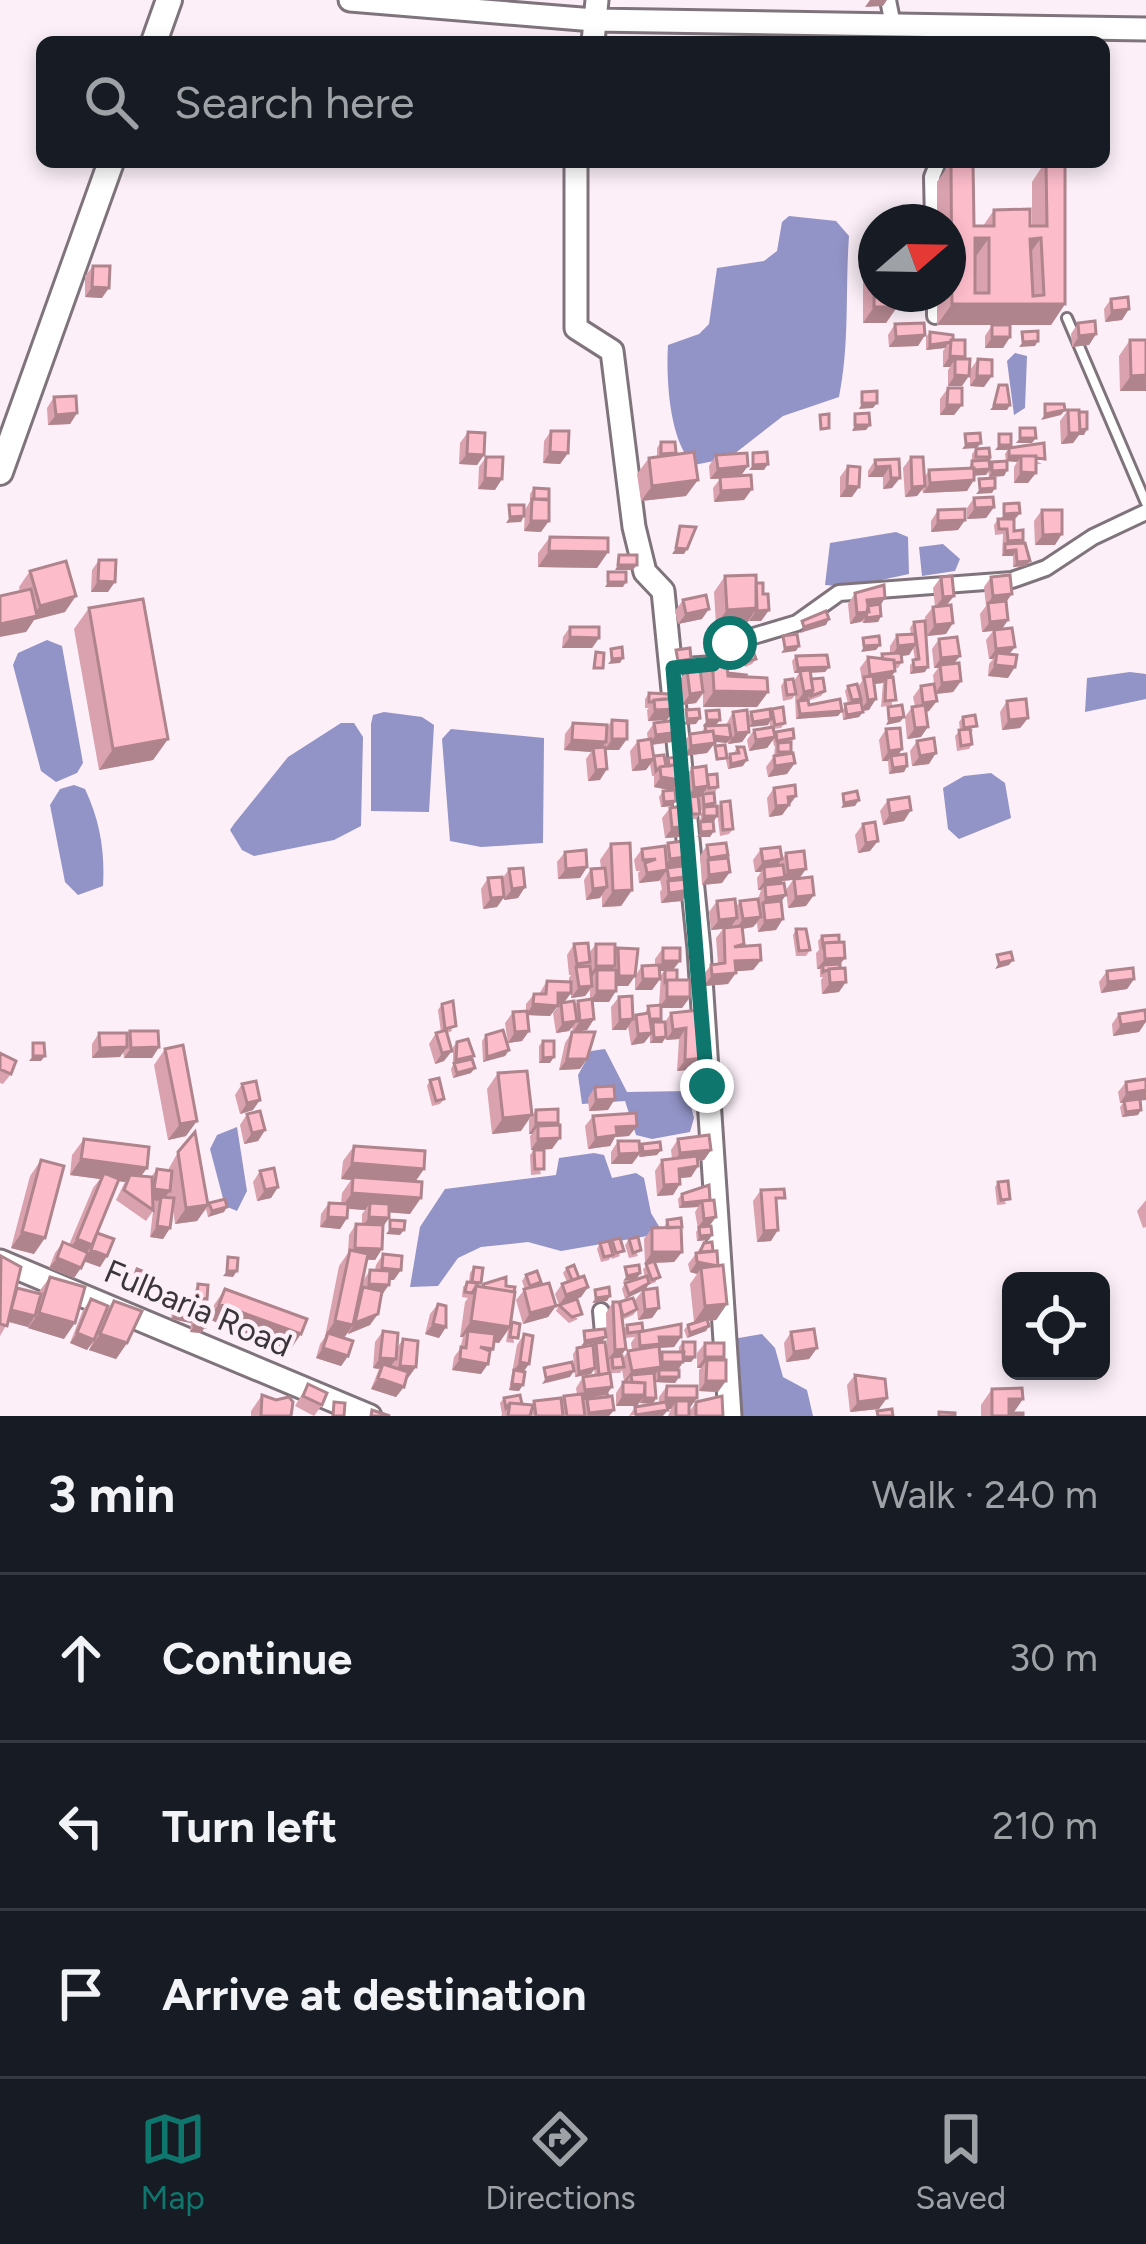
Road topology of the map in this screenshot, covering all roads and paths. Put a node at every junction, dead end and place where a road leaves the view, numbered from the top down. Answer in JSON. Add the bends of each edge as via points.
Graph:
{"nodes":[{"id":1,"x":169,"y":0,"type":"edge"},
{"id":2,"x":350,"y":0,"type":"edge"},
{"id":3,"x":888,"y":0,"type":"edge"},
{"id":4,"x":595,"y":21,"type":"edge"},
{"id":5,"x":893,"y":25,"type":"junction"},
{"id":6,"x":1146,"y":28,"type":"edge"},
{"id":7,"x":1006,"y":34,"type":"edge"},
{"id":8,"x":156,"y":36,"type":"edge"},
{"id":9,"x":109,"y":168,"type":"edge"},
{"id":10,"x":576,"y":168,"type":"edge"},
{"id":11,"x":936,"y":168,"type":"edge"},
{"id":12,"x":933,"y":204,"type":"edge"},
{"id":13,"x":935,"y":312,"type":"edge"},
{"id":14,"x":935,"y":316,"type":"dead end"},
{"id":15,"x":1067,"y":318,"type":"edge"},
{"id":16,"x":0,"y":472,"type":"edge"},
{"id":17,"x":1146,"y":508,"type":"edge"},
{"id":18,"x":673,"y":668,"type":"junction"},
{"id":19,"x":0,"y":1261,"type":"edge"},
{"id":20,"x":601,"y":1312,"type":"dead end"},
{"id":21,"x":606,"y":1359,"type":"edge"},
{"id":22,"x":370,"y":1416,"type":"edge"},
{"id":23,"x":730,"y":1416,"type":"edge"}],
"edges":[{"from":1,"to":8,"type":"highway"},
{"from":2,"to":4,"type":"street"},
{"from":3,"to":5,"type":"street"},
{"from":4,"to":5,"type":"street"},
{"from":5,"to":7,"type":"street"},
{"from":6,"to":7,"type":"street"},
{"from":9,"to":16,"type":"highway"},
{"from":10,"to":18,"type":"street","via":[[576,328],[611,351],[634,526],[645,572],[664,591]]},
{"from":11,"to":12,"type":"street"},
{"from":13,"to":14,"type":"street"},
{"from":15,"to":17,"type":"lane"},
{"from":17,"to":18,"type":"street","via":[[1012,580],[839,593],[797,622],[730,643],[713,664]]},
{"from":18,"to":23,"type":"street"},
{"from":19,"to":22,"type":"street","name":"Fulbaria Road"},
{"from":20,"to":21,"type":"street"}]}
